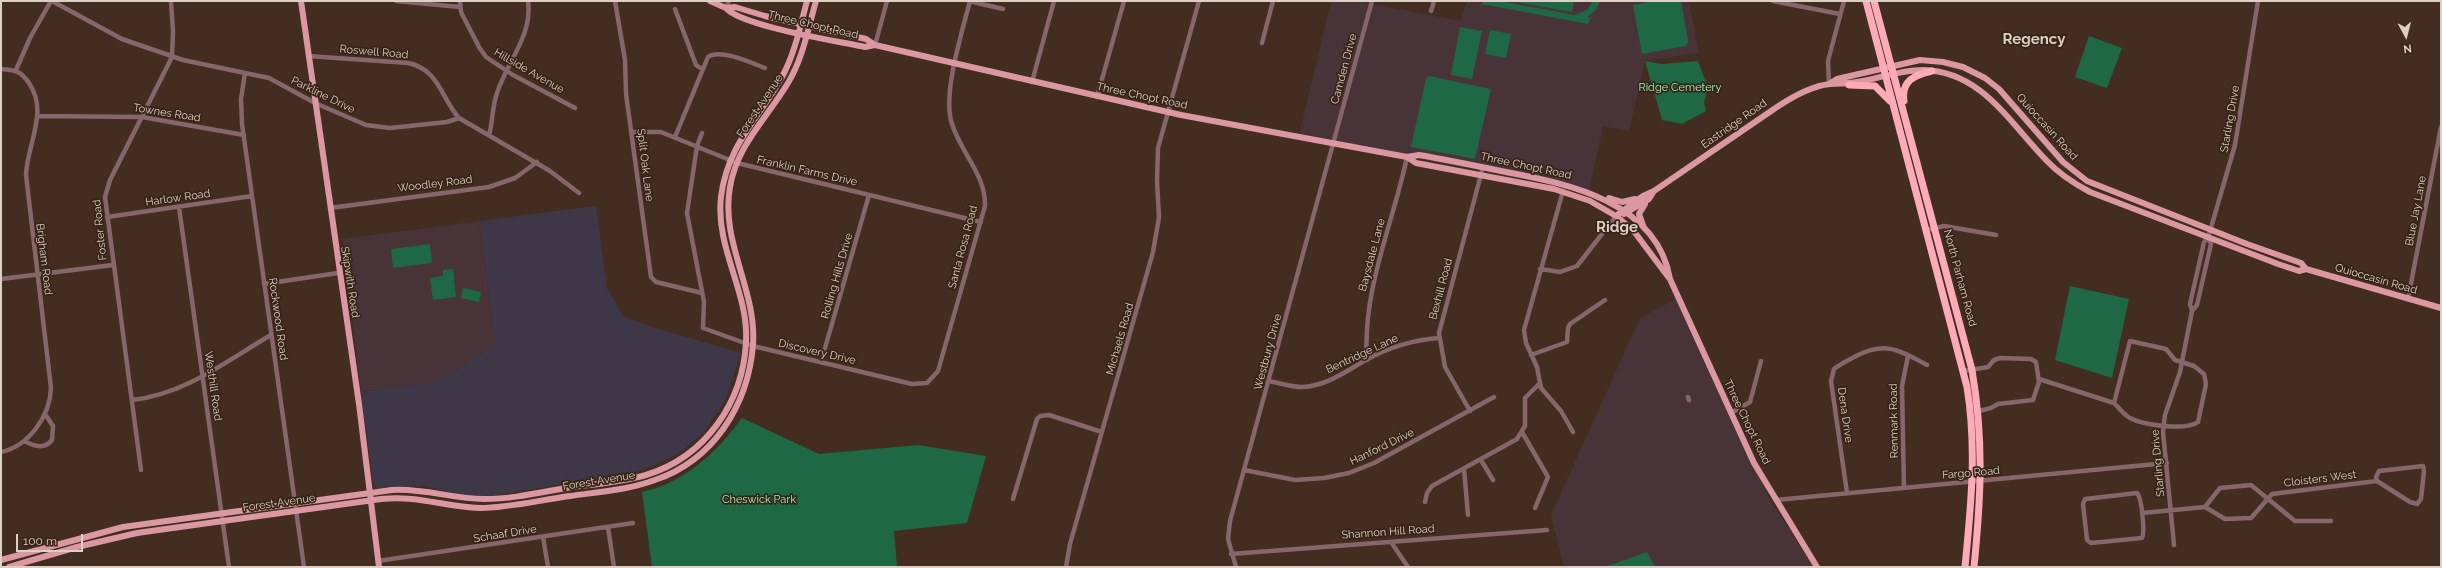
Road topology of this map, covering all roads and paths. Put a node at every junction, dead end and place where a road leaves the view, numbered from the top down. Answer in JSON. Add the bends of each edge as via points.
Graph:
{"nodes":[{"id":1,"x":52,"y":1,"type":"edge"},
{"id":2,"x":171,"y":1,"type":"edge"},
{"id":3,"x":301,"y":1,"type":"edge"},
{"id":4,"x":396,"y":1,"type":"edge"},
{"id":5,"x":460,"y":1,"type":"edge"},
{"id":6,"x":528,"y":1,"type":"edge"},
{"id":7,"x":615,"y":1,"type":"edge"},
{"id":8,"x":710,"y":1,"type":"edge"},
{"id":9,"x":729,"y":1,"type":"edge"},
{"id":10,"x":807,"y":1,"type":"edge"},
{"id":11,"x":816,"y":1,"type":"edge"},
{"id":12,"x":887,"y":1,"type":"edge"},
{"id":13,"x":970,"y":1,"type":"edge"},
{"id":14,"x":1054,"y":1,"type":"edge"},
{"id":15,"x":1124,"y":1,"type":"edge"},
{"id":16,"x":1199,"y":1,"type":"edge"},
{"id":17,"x":1273,"y":1,"type":"edge"},
{"id":18,"x":1372,"y":1,"type":"edge"},
{"id":19,"x":1434,"y":1,"type":"edge"},
{"id":20,"x":1773,"y":1,"type":"edge"},
{"id":21,"x":1844,"y":1,"type":"edge"},
{"id":22,"x":1866,"y":1,"type":"edge"},
{"id":23,"x":1874,"y":1,"type":"edge"},
{"id":24,"x":2258,"y":1,"type":"edge"},
{"id":25,"x":460,"y":7,"type":"junction"},
{"id":26,"x":726,"y":8,"type":"junction"},
{"id":27,"x":675,"y":9,"type":"dead end"},
{"id":28,"x":1003,"y":9,"type":"dead end"},
{"id":29,"x":1432,"y":11,"type":"dead end"},
{"id":30,"x":1840,"y":14,"type":"junction"},
{"id":31,"x":801,"y":24,"type":"junction"},
{"id":32,"x":809,"y":26,"type":"junction"},
{"id":33,"x":799,"y":32,"type":"junction"},
{"id":34,"x":807,"y":34,"type":"junction"},
{"id":35,"x":1262,"y":43,"type":"dead end"},
{"id":36,"x":875,"y":45,"type":"junction"},
{"id":37,"x":308,"y":56,"type":"junction"},
{"id":38,"x":172,"y":57,"type":"junction"},
{"id":39,"x":956,"y":65,"type":"junction"},
{"id":40,"x":1891,"y":65,"type":"junction"},
{"id":41,"x":765,"y":68,"type":"dead end"},
{"id":42,"x":1883,"y":68,"type":"junction"},
{"id":43,"x":1,"y":69,"type":"edge"},
{"id":44,"x":702,"y":69,"type":"junction"},
{"id":45,"x":16,"y":70,"type":"junction"},
{"id":46,"x":505,"y":70,"type":"junction"},
{"id":47,"x":1932,"y":71,"type":"junction"},
{"id":48,"x":245,"y":72,"type":"junction"},
{"id":49,"x":1894,"y":74,"type":"junction"},
{"id":50,"x":1885,"y":76,"type":"junction"},
{"id":51,"x":1032,"y":82,"type":"junction"},
{"id":52,"x":1830,"y":84,"type":"junction"},
{"id":53,"x":1849,"y":85,"type":"junction"},
{"id":54,"x":1097,"y":97,"type":"junction"},
{"id":55,"x":315,"y":103,"type":"junction"},
{"id":56,"x":1893,"y":106,"type":"junction"},
{"id":57,"x":575,"y":108,"type":"dead end"},
{"id":58,"x":1168,"y":112,"type":"junction"},
{"id":59,"x":38,"y":116,"type":"junction"},
{"id":60,"x":142,"y":117,"type":"junction"},
{"id":61,"x":460,"y":118,"type":"junction"},
{"id":62,"x":1906,"y":119,"type":"junction"},
{"id":63,"x":2441,"y":127,"type":"edge"},
{"id":64,"x":632,"y":132,"type":"junction"},
{"id":65,"x":702,"y":133,"type":"dead end"},
{"id":66,"x":244,"y":135,"type":"junction"},
{"id":67,"x":489,"y":135,"type":"junction"},
{"id":68,"x":675,"y":137,"type":"junction"},
{"id":69,"x":1334,"y":142,"type":"junction"},
{"id":70,"x":697,"y":146,"type":"junction"},
{"id":71,"x":1408,"y":157,"type":"junction"},
{"id":72,"x":730,"y":161,"type":"junction"},
{"id":73,"x":537,"y":162,"type":"junction"},
{"id":74,"x":737,"y":163,"type":"junction"},
{"id":75,"x":1483,"y":167,"type":"junction"},
{"id":76,"x":1481,"y":175,"type":"junction"},
{"id":77,"x":1562,"y":192,"type":"junction"},
{"id":78,"x":579,"y":193,"type":"dead end"},
{"id":79,"x":1594,"y":194,"type":"junction"},
{"id":80,"x":869,"y":195,"type":"junction"},
{"id":81,"x":252,"y":196,"type":"junction"},
{"id":82,"x":1645,"y":198,"type":"junction"},
{"id":83,"x":179,"y":207,"type":"junction"},
{"id":84,"x":330,"y":208,"type":"junction"},
{"id":85,"x":1624,"y":212,"type":"junction"},
{"id":86,"x":1616,"y":216,"type":"junction"},
{"id":87,"x":107,"y":217,"type":"junction"},
{"id":88,"x":981,"y":222,"type":"junction"},
{"id":89,"x":1935,"y":228,"type":"junction"},
{"id":90,"x":1927,"y":230,"type":"junction"},
{"id":91,"x":2211,"y":230,"type":"junction"},
{"id":92,"x":1646,"y":231,"type":"junction"},
{"id":93,"x":1996,"y":235,"type":"dead end"},
{"id":94,"x":2208,"y":238,"type":"junction"},
{"id":95,"x":113,"y":265,"type":"junction"},
{"id":96,"x":2306,"y":268,"type":"junction"},
{"id":97,"x":1540,"y":269,"type":"junction"},
{"id":98,"x":338,"y":273,"type":"junction"},
{"id":99,"x":37,"y":274,"type":"junction"},
{"id":100,"x":1,"y":279,"type":"edge"},
{"id":101,"x":1670,"y":279,"type":"junction"},
{"id":102,"x":264,"y":284,"type":"junction"},
{"id":103,"x":702,"y":293,"type":"junction"},
{"id":104,"x":2408,"y":299,"type":"junction"},
{"id":105,"x":1605,"y":300,"type":"dead end"},
{"id":106,"x":2441,"y":308,"type":"edge"},
{"id":107,"x":271,"y":335,"type":"junction"},
{"id":108,"x":1439,"y":338,"type":"junction"},
{"id":109,"x":746,"y":343,"type":"junction"},
{"id":110,"x":753,"y":346,"type":"junction"},
{"id":111,"x":1531,"y":355,"type":"junction"},
{"id":112,"x":1908,"y":356,"type":"junction"},
{"id":113,"x":1366,"y":360,"type":"junction"},
{"id":114,"x":1760,"y":361,"type":"dead end"},
{"id":115,"x":821,"y":362,"type":"junction"},
{"id":116,"x":2182,"y":363,"type":"junction"},
{"id":117,"x":1927,"y":365,"type":"dead end"},
{"id":118,"x":1972,"y":370,"type":"junction"},
{"id":119,"x":1964,"y":371,"type":"junction"},
{"id":120,"x":203,"y":377,"type":"junction"},
{"id":121,"x":2039,"y":379,"type":"junction"},
{"id":122,"x":1269,"y":381,"type":"junction"},
{"id":123,"x":929,"y":382,"type":"joint"},
{"id":124,"x":1540,"y":383,"type":"junction"},
{"id":125,"x":1494,"y":397,"type":"dead end"},
{"id":126,"x":132,"y":400,"type":"junction"},
{"id":127,"x":2114,"y":403,"type":"junction"},
{"id":128,"x":1470,"y":411,"type":"junction"},
{"id":129,"x":1979,"y":411,"type":"junction"},
{"id":130,"x":1731,"y":413,"type":"junction"},
{"id":131,"x":45,"y":414,"type":"junction"},
{"id":132,"x":2164,"y":426,"type":"junction"},
{"id":133,"x":1102,"y":432,"type":"junction"},
{"id":134,"x":1522,"y":432,"type":"junction"},
{"id":135,"x":1573,"y":432,"type":"dead end"},
{"id":136,"x":24,"y":441,"type":"junction"},
{"id":137,"x":1,"y":452,"type":"edge"},
{"id":138,"x":1481,"y":460,"type":"junction"},
{"id":139,"x":2167,"y":463,"type":"junction"},
{"id":140,"x":1464,"y":469,"type":"junction"},
{"id":141,"x":141,"y":470,"type":"dead end"},
{"id":142,"x":1244,"y":470,"type":"junction"},
{"id":143,"x":1493,"y":480,"type":"dead end"},
{"id":144,"x":1981,"y":481,"type":"junction"},
{"id":145,"x":2377,"y":481,"type":"junction"},
{"id":146,"x":1973,"y":482,"type":"junction"},
{"id":147,"x":1904,"y":488,"type":"junction"},
{"id":148,"x":371,"y":492,"type":"junction"},
{"id":149,"x":1847,"y":493,"type":"junction"},
{"id":150,"x":2267,"y":498,"type":"junction"},
{"id":151,"x":1013,"y":499,"type":"dead end"},
{"id":152,"x":372,"y":500,"type":"junction"},
{"id":153,"x":1776,"y":500,"type":"junction"},
{"id":154,"x":295,"y":502,"type":"junction"},
{"id":155,"x":1425,"y":502,"type":"dead end"},
{"id":156,"x":2205,"y":507,"type":"junction"},
{"id":157,"x":1535,"y":508,"type":"dead end"},
{"id":158,"x":2172,"y":510,"type":"junction"},
{"id":159,"x":296,"y":511,"type":"junction"},
{"id":160,"x":222,"y":513,"type":"junction"},
{"id":161,"x":2142,"y":513,"type":"junction"},
{"id":162,"x":1468,"y":516,"type":"dead end"},
{"id":163,"x":2331,"y":520,"type":"dead end"},
{"id":164,"x":222,"y":521,"type":"junction"},
{"id":165,"x":633,"y":523,"type":"dead end"},
{"id":166,"x":608,"y":527,"type":"junction"},
{"id":167,"x":1547,"y":530,"type":"dead end"},
{"id":168,"x":544,"y":537,"type":"junction"},
{"id":169,"x":1391,"y":542,"type":"junction"},
{"id":170,"x":2174,"y":545,"type":"dead end"},
{"id":171,"x":1231,"y":554,"type":"junction"},
{"id":172,"x":1,"y":560,"type":"edge"},
{"id":173,"x":379,"y":564,"type":"edge"},
{"id":174,"x":8,"y":567,"type":"edge"},
{"id":175,"x":229,"y":567,"type":"edge"},
{"id":176,"x":304,"y":567,"type":"edge"},
{"id":177,"x":548,"y":567,"type":"edge"},
{"id":178,"x":614,"y":567,"type":"edge"},
{"id":179,"x":1066,"y":567,"type":"edge"},
{"id":180,"x":1236,"y":567,"type":"edge"},
{"id":181,"x":1408,"y":567,"type":"edge"},
{"id":182,"x":1817,"y":567,"type":"edge"},
{"id":183,"x":1966,"y":567,"type":"edge"},
{"id":184,"x":1974,"y":567,"type":"edge"}],
"edges":[{"from":1,"to":38,"type":"street","name":"Parkline Drive","via":[[122,39]]},
{"from":1,"to":45,"type":"street","via":[[30,38]]},
{"from":2,"to":38,"type":"street","name":"Foster Road"},
{"from":3,"to":37,"type":"main road","name":"Skipwith Road"},
{"from":4,"to":25,"type":"street"},
{"from":5,"to":25,"type":"street","name":"Hillside Avenue"},
{"from":6,"to":46,"type":"street","via":[[526,31]]},
{"from":7,"to":64,"type":"street","name":"Split Oak Lane","via":[[625,60],[624,77]]},
{"from":8,"to":26,"type":"main road","name":"Three Chopt Road"},
{"from":9,"to":26,"type":"street"},
{"from":10,"to":31,"type":"main road","name":"Forest Avenue"},
{"from":11,"to":32,"type":"main road","name":"Forest Avenue"},
{"from":12,"to":36,"type":"street"},
{"from":13,"to":28,"type":"street"},
{"from":13,"to":39,"type":"street","name":"Santa Rosa Road"},
{"from":14,"to":51,"type":"street"},
{"from":15,"to":54,"type":"street"},
{"from":16,"to":58,"type":"street","name":"Michaels Road"},
{"from":17,"to":35,"type":"street"},
{"from":18,"to":69,"type":"street","name":"Camden Drive"},
{"from":19,"to":29,"type":"street"},
{"from":20,"to":30,"type":"street"},
{"from":21,"to":30,"type":"street"},
{"from":22,"to":42,"type":"highway","name":"North Parham Road"},
{"from":23,"to":40,"type":"highway","name":"North Parham Road"},
{"from":24,"to":91,"type":"street","name":"Starling Drive","via":[[2235,145]]},
{"from":25,"to":46,"type":"street","name":"Hillside Avenue","via":[[481,51]]},
{"from":26,"to":31,"type":"main road","name":"Three Chopt Road","via":[[735,7]]},
{"from":26,"to":33,"type":"main road","name":"Three Chopt Road","via":[[731,14],[746,19]]},
{"from":27,"to":44,"type":"street","via":[[696,65]]},
{"from":30,"to":52,"type":"street","via":[[1828,61]]},
{"from":31,"to":32,"type":"main road","name":"Three Chopt Road"},
{"from":31,"to":33,"type":"main road","name":"Forest Avenue"},
{"from":32,"to":34,"type":"main road","name":"Forest Avenue"},
{"from":32,"to":36,"type":"main road","name":"Three Chopt Road","via":[[866,39]]},
{"from":33,"to":34,"type":"main road","name":"Three Chopt Road"},
{"from":33,"to":72,"type":"main road","name":"Forest Avenue","via":[[783,74],[744,131]]},
{"from":34,"to":36,"type":"main road","name":"Three Chopt Road","via":[[865,47]]},
{"from":34,"to":74,"type":"main road","name":"Forest Avenue","via":[[792,75],[752,132]]},
{"from":36,"to":39,"type":"main road","name":"Three Chopt Road"},
{"from":37,"to":55,"type":"main road","name":"Skipwith Road"},
{"from":37,"to":61,"type":"street","name":"Roswell Road","via":[[408,63],[422,67],[434,78]]},
{"from":38,"to":48,"type":"street","name":"Parkline Drive"},
{"from":38,"to":60,"type":"street","name":"Foster Road"},
{"from":39,"to":51,"type":"main road","name":"Three Chopt Road"},
{"from":39,"to":88,"type":"street","name":"Santa Rosa Road","via":[[948,100],[950,116],[957,138],[983,186],[985,206]]},
{"from":40,"to":42,"type":"main road","name":"Quioccasin Road"},
{"from":40,"to":49,"type":"highway","name":"North Parham Road"},
{"from":40,"to":91,"type":"main road","name":"Quioccasin Road","via":[[1934,61],[1953,64],[1974,72],[1999,89],[2076,174],[2100,188]]},
{"from":41,"to":44,"type":"street","via":[[720,54],[708,57]]},
{"from":42,"to":50,"type":"highway","name":"North Parham Road"},
{"from":42,"to":52,"type":"main road","name":"Eastridge Road","via":[[1837,79]]},
{"from":43,"to":45,"type":"street"},
{"from":44,"to":68,"type":"street"},
{"from":45,"to":59,"type":"street","name":"Brigham Road","via":[[27,79],[34,90],[38,101]]},
{"from":46,"to":57,"type":"street","name":"Hillside Avenue"},
{"from":46,"to":67,"type":"street","via":[[496,95]]},
{"from":47,"to":49,"type":"main road","name":"Quioccasin Road"},
{"from":47,"to":62,"type":"highway","via":[[1914,76],[1907,83],[1904,92]]},
{"from":47,"to":94,"type":"main road","name":"Quioccasin Road","via":[[1958,77],[1982,90],[2046,160],[2074,183],[2093,193]]},
{"from":48,"to":55,"type":"street","name":"Parkline Drive","via":[[278,82]]},
{"from":48,"to":66,"type":"street","name":"Rockwood Road","via":[[242,99]]},
{"from":49,"to":50,"type":"main road","name":"Quioccasin Road"},
{"from":49,"to":62,"type":"highway","name":"North Parham Road"},
{"from":50,"to":53,"type":"main road","name":"Eastridge Road"},
{"from":50,"to":56,"type":"highway","name":"North Parham Road"},
{"from":51,"to":54,"type":"main road","name":"Three Chopt Road"},
{"from":52,"to":53,"type":"main road","name":"Eastridge Road"},
{"from":52,"to":82,"type":"main road","name":"Eastridge Road","via":[[1784,102]]},
{"from":53,"to":56,"type":"highway","via":[[1875,86],[1884,93]]},
{"from":54,"to":58,"type":"main road","name":"Three Chopt Road"},
{"from":55,"to":61,"type":"street","name":"Parkline Drive","via":[[366,125],[382,128],[440,123]]},
{"from":55,"to":84,"type":"main road","name":"Skipwith Road"},
{"from":56,"to":90,"type":"highway","name":"North Parham Road"},
{"from":58,"to":69,"type":"main road","name":"Three Chopt Road"},
{"from":58,"to":133,"type":"street","name":"Michaels Road","via":[[1157,155],[1157,235]]},
{"from":59,"to":60,"type":"street","name":"Townes Road"},
{"from":59,"to":99,"type":"street","name":"Brigham Road","via":[[27,155],[26,175]]},
{"from":60,"to":66,"type":"street","name":"Townes Road"},
{"from":60,"to":87,"type":"street","name":"Foster Road","via":[[107,187]]},
{"from":61,"to":67,"type":"street"},
{"from":62,"to":89,"type":"highway","name":"North Parham Road"},
{"from":63,"to":104,"type":"street","name":"Blue Jay Lane"},
{"from":64,"to":68,"type":"street","name":"Franklin Farms Drive","via":[[653,131]]},
{"from":64,"to":103,"type":"street","name":"Split Oak Lane","via":[[651,277],[656,282]]},
{"from":65,"to":70,"type":"street"},
{"from":66,"to":81,"type":"street","name":"Rockwood Road"},
{"from":67,"to":73,"type":"street"},
{"from":68,"to":70,"type":"street","name":"Franklin Farms Drive"},
{"from":69,"to":71,"type":"main road","name":"Three Chopt Road"},
{"from":69,"to":122,"type":"street","name":"Westbury Drive"},
{"from":70,"to":72,"type":"street","name":"Franklin Farms Drive"},
{"from":70,"to":103,"type":"street","via":[[687,214]]},
{"from":71,"to":75,"type":"main road","name":"Three Chopt Road","via":[[1419,155]]},
{"from":71,"to":76,"type":"main road","name":"Three Chopt Road","via":[[1416,163]]},
{"from":71,"to":113,"type":"street","name":"Baysdale Lane","via":[[1368,308]]},
{"from":72,"to":74,"type":"street","name":"Franklin Farms Drive"},
{"from":72,"to":109,"type":"main road","name":"Forest Avenue","via":[[721,199],[721,223],[725,249],[742,303]]},
{"from":73,"to":78,"type":"street"},
{"from":73,"to":84,"type":"street","name":"Woodley Road","via":[[515,178],[489,186]]},
{"from":74,"to":80,"type":"street","name":"Franklin Farms Drive"},
{"from":74,"to":110,"type":"main road","name":"Forest Avenue","via":[[729,188],[728,219],[732,244],[750,307]]},
{"from":75,"to":76,"type":"street","name":"Bexhill Road"},
{"from":75,"to":79,"type":"main road","name":"Three Chopt Road","via":[[1559,182]]},
{"from":76,"to":77,"type":"main road","name":"Three Chopt Road"},
{"from":76,"to":108,"type":"street","name":"Bexhill Road"},
{"from":77,"to":86,"type":"main road","name":"Three Chopt Road","via":[[1590,201]]},
{"from":77,"to":97,"type":"street"},
{"from":79,"to":82,"type":"main road","via":[[1622,202]]},
{"from":79,"to":85,"type":"main road","name":"Three Chopt Road"},
{"from":80,"to":88,"type":"street","name":"Franklin Farms Drive"},
{"from":80,"to":115,"type":"street","name":"Rolling Hills Drive"},
{"from":81,"to":83,"type":"street","name":"Harlow Road"},
{"from":81,"to":102,"type":"street","name":"Rockwood Road"},
{"from":82,"to":85,"type":"main road","name":"Eastridge Road"},
{"from":82,"to":92,"type":"main road","via":[[1639,214]]},
{"from":83,"to":87,"type":"street","name":"Harlow Road"},
{"from":83,"to":120,"type":"street","name":"Westhill Road"},
{"from":84,"to":98,"type":"main road","name":"Skipwith Road"},
{"from":85,"to":86,"type":"main road","name":"Eastridge Road"},
{"from":85,"to":92,"type":"main road","name":"Three Chopt Road"},
{"from":86,"to":97,"type":"street","via":[[1577,266],[1560,272]]},
{"from":86,"to":101,"type":"main road","name":"Three Chopt Road","via":[[1640,237]]},
{"from":87,"to":95,"type":"street","name":"Foster Road"},
{"from":88,"to":123,"type":"street","name":"Santa Rosa Road","via":[[938,371]]},
{"from":89,"to":90,"type":"street"},
{"from":89,"to":93,"type":"street","via":[[1944,226]]},
{"from":89,"to":118,"type":"highway","name":"North Parham Road"},
{"from":90,"to":119,"type":"highway","name":"North Parham Road"},
{"from":91,"to":94,"type":"street","name":"Starling Drive"},
{"from":91,"to":96,"type":"main road","name":"Quioccasin Road","via":[[2301,263]]},
{"from":92,"to":101,"type":"main road","name":"Three Chopt Road","via":[[1664,256]]},
{"from":94,"to":96,"type":"main road","name":"Quioccasin Road","via":[[2299,271]]},
{"from":94,"to":116,"type":"street","name":"Starling Drive","via":[[2211,244],[2197,305],[2192,311]]},
{"from":95,"to":99,"type":"street"},
{"from":95,"to":126,"type":"street","name":"Foster Road"},
{"from":96,"to":104,"type":"main road","name":"Quioccasin Road"},
{"from":97,"to":111,"type":"street","via":[[1524,330]]},
{"from":98,"to":102,"type":"street"},
{"from":98,"to":148,"type":"main road","name":"Skipwith Road"},
{"from":99,"to":100,"type":"street"},
{"from":99,"to":131,"type":"street","name":"Brigham Road","via":[[51,388]]},
{"from":101,"to":130,"type":"main road","name":"Three Chopt Road"},
{"from":102,"to":107,"type":"street","name":"Rockwood Road"},
{"from":103,"to":109,"type":"street","name":"Discovery Drive","via":[[703,328]]},
{"from":104,"to":106,"type":"main road","name":"Quioccasin Road"},
{"from":105,"to":111,"type":"street","via":[[1570,324],[1566,342]]},
{"from":107,"to":120,"type":"street"},
{"from":107,"to":154,"type":"street","name":"Rockwood Road"},
{"from":108,"to":113,"type":"street","name":"Bentridge Lane","via":[[1412,341]]},
{"from":108,"to":128,"type":"street","name":"Bexhill Road","via":[[1445,367]]},
{"from":109,"to":110,"type":"street","name":"Discovery Drive"},
{"from":109,"to":148,"type":"main road","name":"Forest Avenue","via":[[738,387],[720,422],[694,449],[657,471],[633,478],[491,499],[460,498],[407,489]]},
{"from":110,"to":115,"type":"street","name":"Discovery Drive"},
{"from":110,"to":152,"type":"main road","name":"Forest Avenue","via":[[746,385],[730,422],[697,458],[664,477],[634,486],[492,507],[462,506],[409,497]]},
{"from":111,"to":124,"type":"street"},
{"from":112,"to":117,"type":"street","name":"Dena Drive"},
{"from":112,"to":147,"type":"street","name":"Renmark Road","via":[[1902,386]]},
{"from":112,"to":149,"type":"street","name":"Dena Drive","via":[[1887,347],[1877,348],[1839,366],[1833,372],[1831,381]]},
{"from":113,"to":122,"type":"street","name":"Bentridge Lane","via":[[1346,373],[1311,386]]},
{"from":114,"to":130,"type":"street","via":[[1750,402]]},
{"from":115,"to":123,"type":"street","name":"Discovery Drive","via":[[912,384]]},
{"from":116,"to":127,"type":"street","via":[[2173,358],[2166,349],[2130,341]]},
{"from":116,"to":132,"type":"street","name":"Starling Drive"},
{"from":116,"to":132,"type":"street","via":[[2198,368],[2205,378],[2200,418],[2189,426]]},
{"from":118,"to":119,"type":"street"},
{"from":118,"to":121,"type":"street","via":[[1988,367],[1996,358],[2031,359],[2036,362]]},
{"from":118,"to":129,"type":"highway","name":"North Parham Road"},
{"from":119,"to":146,"type":"highway","name":"North Parham Road","via":[[1972,429]]},
{"from":120,"to":126,"type":"street","via":[[163,395]]},
{"from":120,"to":160,"type":"street","name":"Westhill Road"},
{"from":121,"to":127,"type":"street"},
{"from":121,"to":129,"type":"street","via":[[2033,400],[1995,404],[1991,408]]},
{"from":122,"to":142,"type":"street","name":"Westbury Drive"},
{"from":124,"to":134,"type":"street","via":[[1525,398],[1525,423]]},
{"from":124,"to":135,"type":"street","via":[[1545,394],[1562,411]]},
{"from":125,"to":128,"type":"street","name":"Hanford Drive"},
{"from":126,"to":141,"type":"street","name":"Foster Road"},
{"from":127,"to":132,"type":"street","via":[[2132,419]]},
{"from":128,"to":142,"type":"street","name":"Hanford Drive","via":[[1374,463],[1349,473],[1295,480]]},
{"from":129,"to":144,"type":"highway","name":"North Parham Road"},
{"from":130,"to":153,"type":"main road","name":"Three Chopt Road","via":[[1754,463]]},
{"from":131,"to":136,"type":"street","name":"Brigham Road"},
{"from":131,"to":136,"type":"street","via":[[53,426],[52,440],[40,447]]},
{"from":132,"to":139,"type":"street","name":"Starling Drive"},
{"from":133,"to":151,"type":"street","via":[[1045,414],[1037,419]]},
{"from":133,"to":179,"type":"street","name":"Michaels Road","via":[[1070,544]]},
{"from":134,"to":138,"type":"street","via":[[1511,444]]},
{"from":134,"to":157,"type":"street","via":[[1548,477]]},
{"from":136,"to":137,"type":"street","name":"Brigham Road","via":[[13,449]]},
{"from":138,"to":140,"type":"street"},
{"from":138,"to":143,"type":"street"},
{"from":139,"to":144,"type":"street","name":"Fargo Road"},
{"from":139,"to":158,"type":"street","name":"Starling Drive"},
{"from":140,"to":155,"type":"street","via":[[1429,489]]},
{"from":140,"to":162,"type":"street"},
{"from":142,"to":171,"type":"street","name":"Westbury Drive","via":[[1229,529]]},
{"from":144,"to":146,"type":"street","name":"Fargo Road"},
{"from":144,"to":184,"type":"highway","name":"North Parham Road"},
{"from":145,"to":145,"type":"street","via":[[2417,504],[2421,499],[2424,468],[2379,471]]},
{"from":145,"to":150,"type":"street","name":"Cloisters West","via":[[2272,494]]},
{"from":146,"to":147,"type":"street","name":"Fargo Road"},
{"from":146,"to":183,"type":"highway","name":"North Parham Road"},
{"from":147,"to":149,"type":"street","name":"Fargo Road"},
{"from":148,"to":152,"type":"main road","name":"Skipwith Road"},
{"from":148,"to":154,"type":"main road","name":"Forest Avenue"},
{"from":149,"to":153,"type":"street","name":"Fargo Road"},
{"from":150,"to":156,"type":"street","via":[[2251,518],[2225,519]]},
{"from":150,"to":156,"type":"street","via":[[2251,485],[2222,488]]},
{"from":150,"to":163,"type":"street","via":[[2298,523]]},
{"from":152,"to":159,"type":"main road","name":"Forest Avenue"},
{"from":152,"to":173,"type":"main road","name":"Skipwith Road"},
{"from":153,"to":182,"type":"main road","name":"Three Chopt Road"},
{"from":154,"to":159,"type":"street","name":"Rockwood Road"},
{"from":154,"to":160,"type":"main road","name":"Forest Avenue"},
{"from":156,"to":158,"type":"street"},
{"from":158,"to":161,"type":"street"},
{"from":158,"to":170,"type":"street","name":"Starling Drive"},
{"from":159,"to":164,"type":"main road","name":"Forest Avenue"},
{"from":159,"to":176,"type":"street","name":"Rockwood Road"},
{"from":160,"to":164,"type":"street","name":"Westhill Road"},
{"from":160,"to":172,"type":"main road","name":"Forest Avenue","via":[[103,531]]},
{"from":161,"to":161,"type":"street","via":[[2142,538],[2091,543],[2087,540],[2083,504],[2086,498],[2138,494]]},
{"from":164,"to":174,"type":"main road","name":"Forest Avenue","via":[[112,538]]},
{"from":164,"to":175,"type":"street","name":"Westhill Road"},
{"from":165,"to":166,"type":"street","name":"Schaaf Drive"},
{"from":166,"to":168,"type":"street","name":"Schaaf Drive"},
{"from":166,"to":178,"type":"street"},
{"from":167,"to":169,"type":"street","name":"Shannon Hill Road"},
{"from":168,"to":173,"type":"street","name":"Schaaf Drive"},
{"from":168,"to":177,"type":"street"},
{"from":169,"to":171,"type":"street","name":"Shannon Hill Road"},
{"from":169,"to":181,"type":"street"},
{"from":171,"to":180,"type":"street","name":"Westbury Drive"}]}
